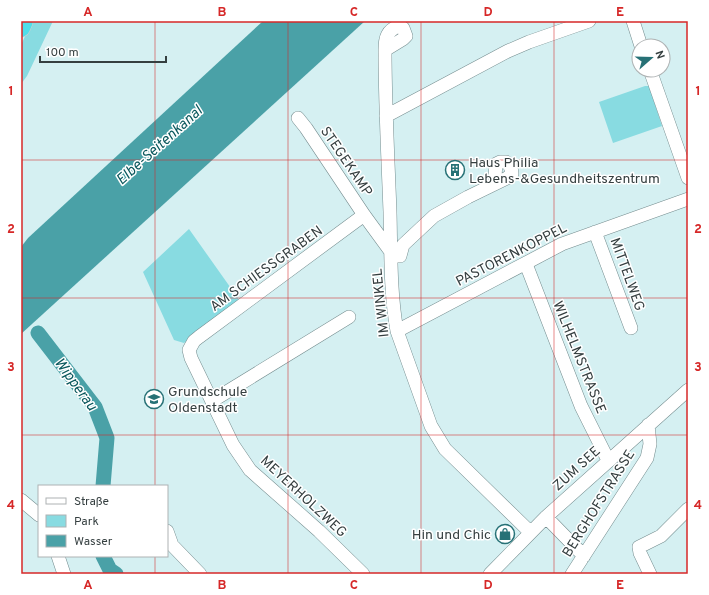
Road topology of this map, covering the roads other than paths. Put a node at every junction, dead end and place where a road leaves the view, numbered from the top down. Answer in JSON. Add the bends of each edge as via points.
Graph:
{"nodes":[{"id":1,"x":24,"y":21,"type":"edge"},
{"id":2,"x":589,"y":21,"type":"edge"},
{"id":3,"x":633,"y":21,"type":"edge"},
{"id":4,"x":21,"y":28,"type":"edge"},
{"id":5,"x":638,"y":38,"type":"edge"},
{"id":6,"x":385,"y":50,"type":"dead end"},
{"id":7,"x":653,"y":78,"type":"edge"},
{"id":8,"x":386,"y":116,"type":"junction"},
{"id":9,"x":298,"y":118,"type":"dead end"},
{"id":10,"x":688,"y":178,"type":"edge"},
{"id":11,"x":496,"y":183,"type":"dead end"},
{"id":12,"x":688,"y":199,"type":"edge"},
{"id":13,"x":390,"y":214,"type":"junction"},
{"id":14,"x":367,"y":219,"type":"junction"},
{"id":15,"x":595,"y":232,"type":"junction"},
{"id":16,"x":391,"y":254,"type":"junction"},
{"id":17,"x":526,"y":264,"type":"junction"},
{"id":18,"x":348,"y":317,"type":"dead end"},
{"id":19,"x":631,"y":328,"type":"dead end"},
{"id":20,"x":397,"y":331,"type":"junction"},
{"id":21,"x":189,"y":350,"type":"joint"},
{"id":22,"x":688,"y":390,"type":"edge"},
{"id":23,"x":212,"y":401,"type":"junction"},
{"id":24,"x":648,"y":425,"type":"junction"},
{"id":25,"x":608,"y":460,"type":"junction"},
{"id":26,"x":21,"y":500,"type":"edge"},
{"id":27,"x":688,"y":509,"type":"edge"},
{"id":28,"x":38,"y":514,"type":"edge"},
{"id":29,"x":546,"y":517,"type":"junction"},
{"id":30,"x":530,"y":532,"type":"junction"},
{"id":31,"x":169,"y":544,"type":"edge"},
{"id":32,"x":584,"y":556,"type":"junction"},
{"id":33,"x":58,"y":557,"type":"edge"},
{"id":34,"x":578,"y":572,"type":"edge"},
{"id":35,"x":64,"y":574,"type":"edge"},
{"id":36,"x":200,"y":574,"type":"edge"},
{"id":37,"x":363,"y":574,"type":"edge"},
{"id":38,"x":490,"y":574,"type":"edge"},
{"id":39,"x":650,"y":574,"type":"edge"}],
"edges":[{"from":1,"to":4,"type":"highway"},
{"from":2,"to":8,"type":"street","via":[[508,51]]},
{"from":3,"to":5,"type":"street"},
{"from":6,"to":8,"type":"street","name":"IM WINKEL"},
{"from":7,"to":10,"type":"street"},
{"from":8,"to":13,"type":"street","name":"IM WINKEL"},
{"from":9,"to":14,"type":"street","name":"STEGEKAMP"},
{"from":11,"to":16,"type":"street","via":[[434,216],[403,245],[400,256]]},
{"from":12,"to":15,"type":"street","name":"PASTORENKOPPEL"},
{"from":13,"to":14,"type":"street"},
{"from":13,"to":16,"type":"street","name":"IM WINKEL"},
{"from":14,"to":16,"type":"street","name":"STEGEKAMP"},
{"from":14,"to":21,"type":"street","name":"AM SCHIESSGRABEN","via":[[199,337]]},
{"from":15,"to":17,"type":"street","name":"PASTORENKOPPEL","via":[[562,244]]},
{"from":15,"to":19,"type":"street","name":"MITTELWEG"},
{"from":16,"to":20,"type":"street","name":"IM WINKEL"},
{"from":17,"to":20,"type":"street","name":"PASTORENKOPPEL"},
{"from":17,"to":25,"type":"street","name":"WILHELMSTRASSE","via":[[581,406]]},
{"from":18,"to":23,"type":"street"},
{"from":20,"to":30,"type":"street","name":"IM WINKEL","via":[[437,438],[445,449]]},
{"from":21,"to":23,"type":"street","name":"MEYERHOLZWEG"},
{"from":22,"to":24,"type":"street","name":"ZUM SEE"},
{"from":23,"to":37,"type":"street","name":"MEYERHOLZWEG","via":[[233,445],[250,470]]},
{"from":24,"to":25,"type":"street","name":"ZUM SEE"},
{"from":24,"to":32,"type":"street","name":"BERGHOFSTRASSE","via":[[650,444],[647,458]]},
{"from":25,"to":29,"type":"street","name":"ZUM SEE"},
{"from":26,"to":28,"type":"street"},
{"from":27,"to":39,"type":"street","via":[[661,536],[640,547]]},
{"from":29,"to":30,"type":"street","name":"ZUM SEE"},
{"from":29,"to":32,"type":"street"},
{"from":30,"to":38,"type":"street","name":"ZUM SEE"},
{"from":31,"to":36,"type":"street"},
{"from":32,"to":34,"type":"street","name":"BERGHOFSTRASSE"},
{"from":33,"to":35,"type":"street"}]}
